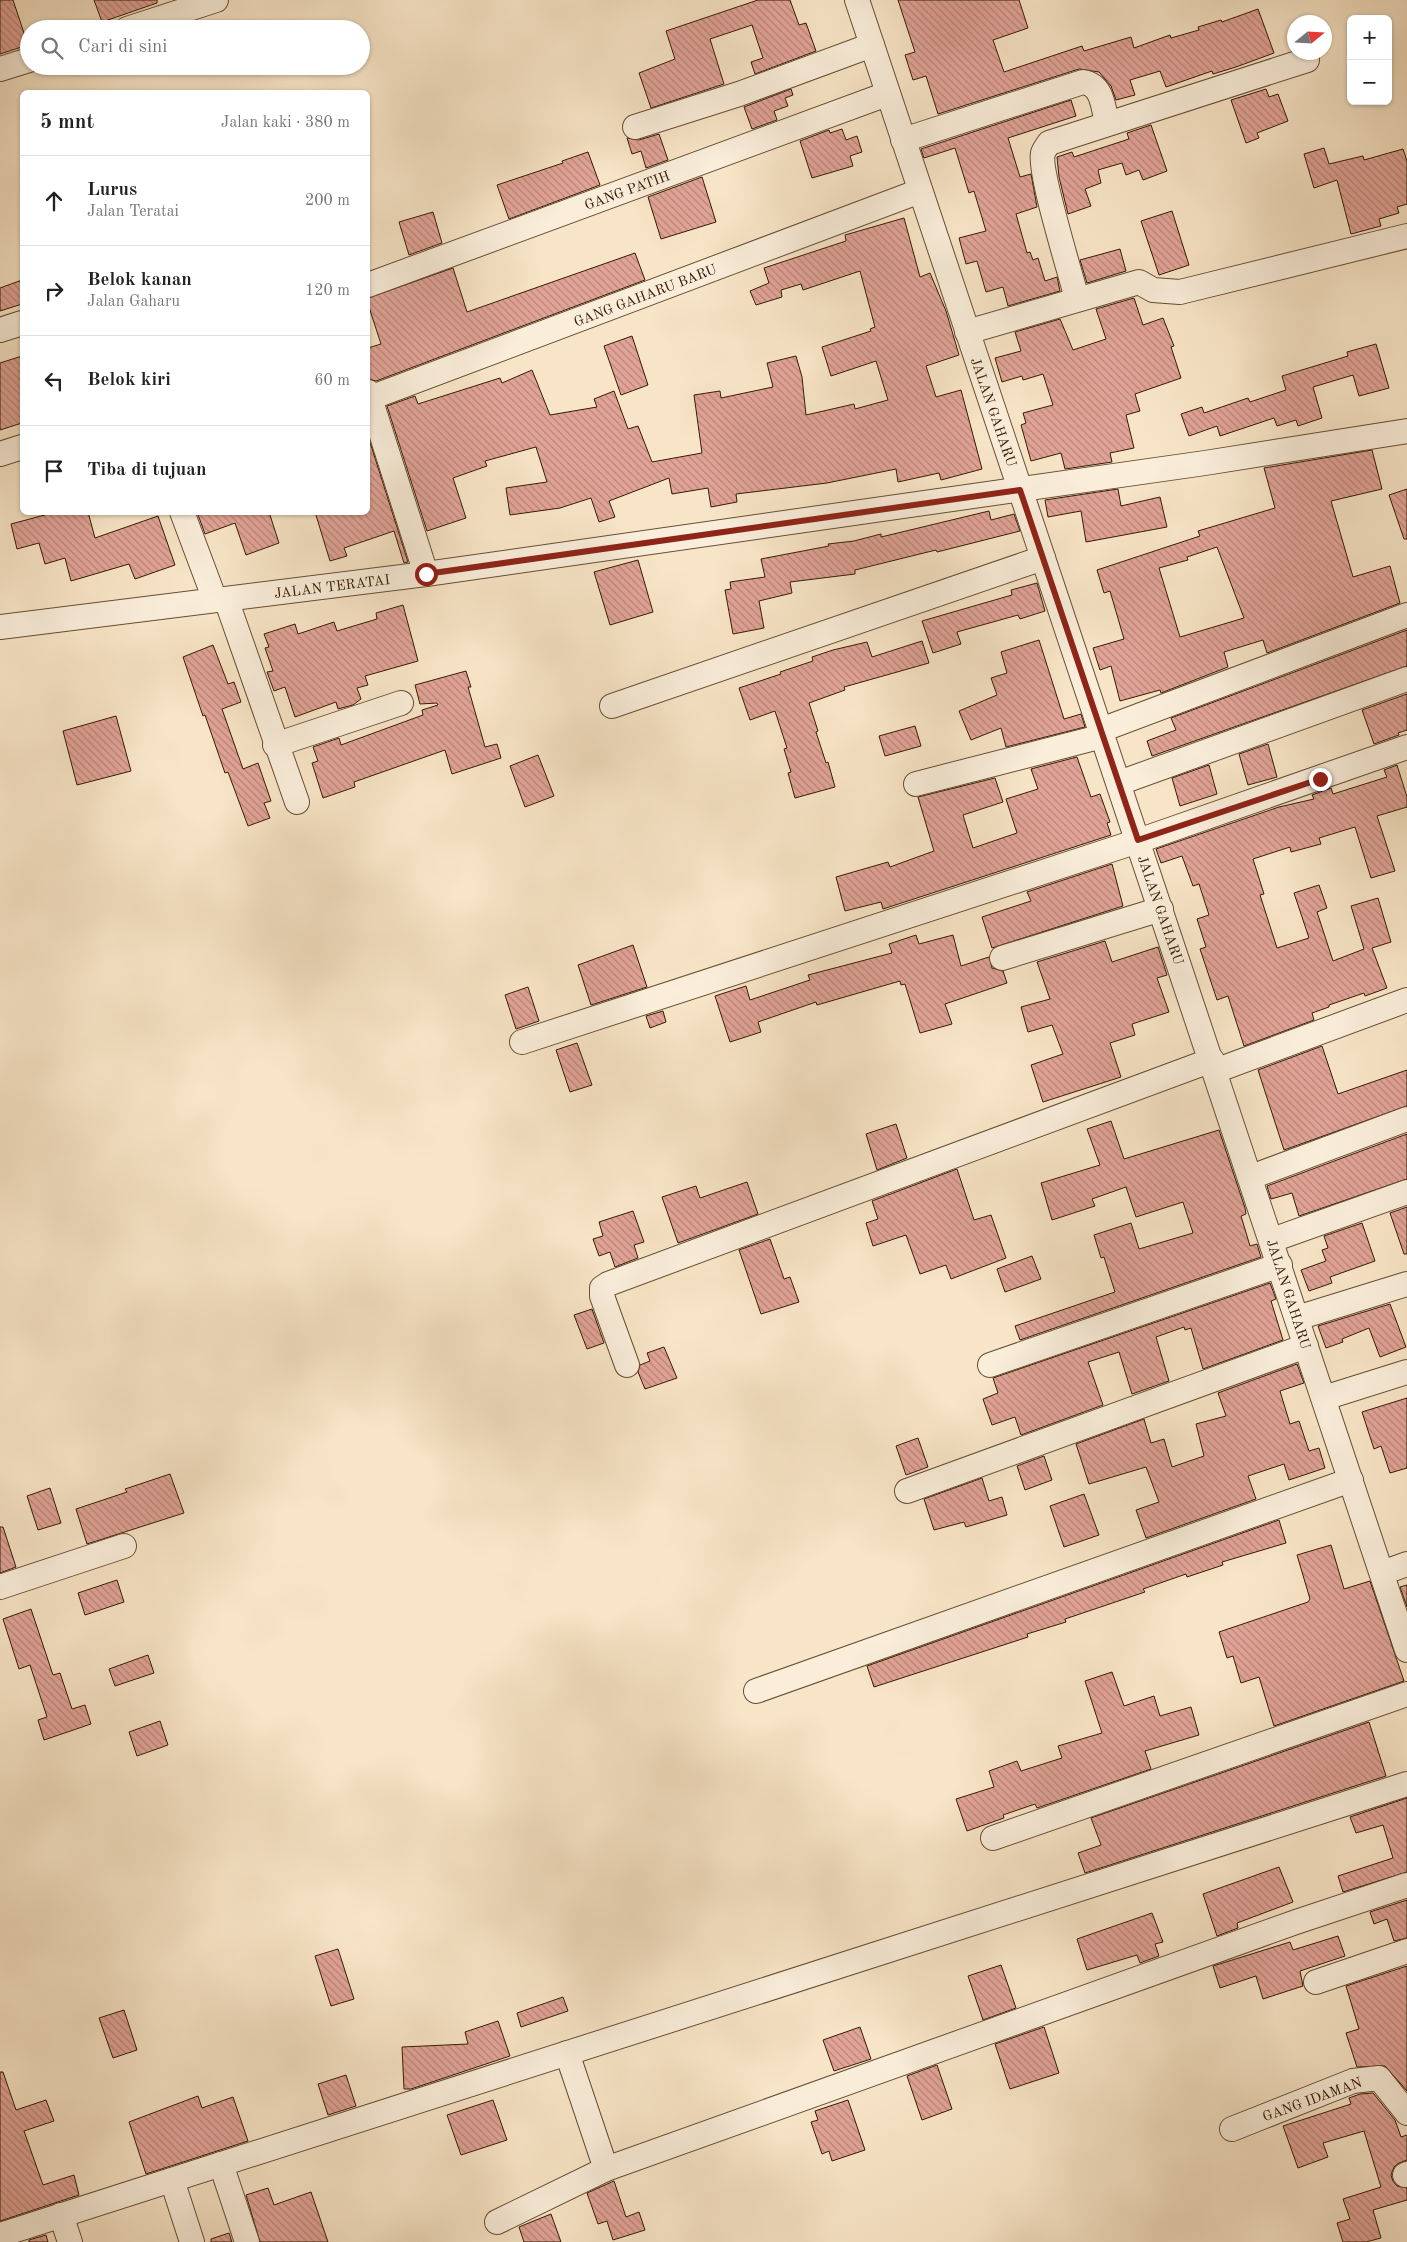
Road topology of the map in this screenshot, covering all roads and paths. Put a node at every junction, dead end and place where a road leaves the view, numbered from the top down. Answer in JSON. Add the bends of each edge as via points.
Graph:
{"nodes":[{"id":1,"x":216,"y":0,"type":"edge"},
{"id":2,"x":857,"y":0,"type":"edge"},
{"id":3,"x":155,"y":20,"type":"edge"},
{"id":4,"x":872,"y":45,"type":"junction"},
{"id":5,"x":1307,"y":60,"type":"dead end"},
{"id":6,"x":20,"y":63,"type":"edge"},
{"id":7,"x":0,"y":69,"type":"edge"},
{"id":8,"x":888,"y":94,"type":"junction"},
{"id":9,"x":1107,"y":123,"type":"junction"},
{"id":10,"x":635,"y":127,"type":"dead end"},
{"id":11,"x":902,"y":140,"type":"junction"},
{"id":12,"x":920,"y":191,"type":"junction"},
{"id":13,"x":1407,"y":236,"type":"edge"},
{"id":14,"x":370,"y":284,"type":"edge"},
{"id":15,"x":1077,"y":299,"type":"junction"},
{"id":16,"x":20,"y":324,"type":"edge"},
{"id":17,"x":0,"y":330,"type":"edge"},
{"id":18,"x":967,"y":332,"type":"junction"},
{"id":19,"x":370,"y":395,"type":"edge"},
{"id":20,"x":370,"y":398,"type":"edge"},
{"id":21,"x":1407,"y":431,"type":"edge"},
{"id":22,"x":20,"y":448,"type":"edge"},
{"id":23,"x":0,"y":454,"type":"edge"},
{"id":24,"x":1020,"y":490,"type":"junction"},
{"id":25,"x":183,"y":515,"type":"edge"},
{"id":26,"x":1043,"y":558,"type":"junction"},
{"id":27,"x":426,"y":574,"type":"junction"},
{"id":28,"x":221,"y":599,"type":"junction"},
{"id":29,"x":1407,"y":615,"type":"edge"},
{"id":30,"x":0,"y":627,"type":"edge"},
{"id":31,"x":1407,"y":679,"type":"edge"},
{"id":32,"x":401,"y":703,"type":"dead end"},
{"id":33,"x":612,"y":706,"type":"dead end"},
{"id":34,"x":1102,"y":733,"type":"junction"},
{"id":35,"x":275,"y":745,"type":"junction"},
{"id":36,"x":1407,"y":747,"type":"edge"},
{"id":37,"x":1118,"y":783,"type":"junction"},
{"id":38,"x":916,"y":784,"type":"dead end"},
{"id":39,"x":296,"y":802,"type":"dead end"},
{"id":40,"x":1138,"y":840,"type":"junction"},
{"id":41,"x":1161,"y":909,"type":"junction"},
{"id":42,"x":1002,"y":958,"type":"dead end"},
{"id":43,"x":1407,"y":1000,"type":"edge"},
{"id":44,"x":522,"y":1042,"type":"dead end"},
{"id":45,"x":1213,"y":1066,"type":"junction"},
{"id":46,"x":1407,"y":1119,"type":"edge"},
{"id":47,"x":1251,"y":1177,"type":"junction"},
{"id":48,"x":1407,"y":1192,"type":"edge"},
{"id":49,"x":1272,"y":1240,"type":"junction"},
{"id":50,"x":1280,"y":1265,"type":"junction"},
{"id":51,"x":1407,"y":1284,"type":"edge"},
{"id":52,"x":1297,"y":1318,"type":"junction"},
{"id":53,"x":1306,"y":1346,"type":"junction"},
{"id":54,"x":627,"y":1365,"type":"dead end"},
{"id":55,"x":990,"y":1365,"type":"dead end"},
{"id":56,"x":1407,"y":1372,"type":"edge"},
{"id":57,"x":1324,"y":1398,"type":"junction"},
{"id":58,"x":1351,"y":1480,"type":"junction"},
{"id":59,"x":908,"y":1491,"type":"dead end"},
{"id":60,"x":124,"y":1546,"type":"dead end"},
{"id":61,"x":1407,"y":1564,"type":"edge"},
{"id":62,"x":1382,"y":1573,"type":"junction"},
{"id":63,"x":0,"y":1587,"type":"edge"},
{"id":64,"x":1407,"y":1650,"type":"edge"},
{"id":65,"x":756,"y":1691,"type":"dead end"},
{"id":66,"x":1407,"y":1694,"type":"edge"},
{"id":67,"x":1407,"y":1784,"type":"edge"},
{"id":68,"x":993,"y":1838,"type":"dead end"},
{"id":69,"x":1407,"y":1885,"type":"edge"},
{"id":70,"x":1407,"y":1951,"type":"edge"},
{"id":71,"x":1316,"y":1982,"type":"dead end"},
{"id":72,"x":567,"y":2053,"type":"junction"},
{"id":73,"x":1407,"y":2113,"type":"edge"},
{"id":74,"x":1232,"y":2129,"type":"dead end"},
{"id":75,"x":221,"y":2164,"type":"junction"},
{"id":76,"x":606,"y":2169,"type":"junction"},
{"id":77,"x":172,"y":2180,"type":"junction"},
{"id":78,"x":61,"y":2215,"type":"junction"},
{"id":79,"x":497,"y":2222,"type":"dead end"},
{"id":80,"x":0,"y":2235,"type":"edge"},
{"id":81,"x":70,"y":2242,"type":"edge"},
{"id":82,"x":192,"y":2242,"type":"edge"},
{"id":83,"x":247,"y":2242,"type":"edge"}],
"edges":[{"from":1,"to":3,"type":"street"},
{"from":2,"to":4,"type":"street","name":"JALAN GAHARU"},
{"from":4,"to":8,"type":"street","name":"JALAN GAHARU"},
{"from":4,"to":10,"type":"street","via":[[739,94]]},
{"from":5,"to":9,"type":"street"},
{"from":6,"to":7,"type":"street"},
{"from":8,"to":11,"type":"street","name":"JALAN GAHARU"},
{"from":8,"to":14,"type":"street","name":"GANG PATIH"},
{"from":9,"to":11,"type":"street","via":[[1096,87],[1083,82]]},
{"from":9,"to":15,"type":"street","via":[[1049,143],[1043,154],[1050,200]]},
{"from":11,"to":12,"type":"street","name":"JALAN GAHARU"},
{"from":12,"to":18,"type":"street","name":"JALAN GAHARU"},
{"from":12,"to":19,"type":"street","name":"GANG GAHARU BARU"},
{"from":13,"to":15,"type":"street","via":[[1180,292],[1153,290],[1139,282]]},
{"from":15,"to":18,"type":"street"},
{"from":16,"to":17,"type":"street"},
{"from":18,"to":24,"type":"street","name":"JALAN GAHARU"},
{"from":20,"to":27,"type":"street"},
{"from":21,"to":24,"type":"street","name":"JALAN TERATAI"},
{"from":22,"to":23,"type":"street"},
{"from":24,"to":26,"type":"street","name":"JALAN GAHARU"},
{"from":24,"to":27,"type":"street","name":"JALAN TERATAI"},
{"from":25,"to":28,"type":"street"},
{"from":26,"to":33,"type":"street"},
{"from":26,"to":34,"type":"street","name":"JALAN GAHARU"},
{"from":27,"to":28,"type":"street","name":"JALAN TERATAI"},
{"from":28,"to":30,"type":"street","name":"JALAN TERATAI"},
{"from":28,"to":35,"type":"street"},
{"from":29,"to":34,"type":"street"},
{"from":31,"to":37,"type":"street"},
{"from":32,"to":35,"type":"street"},
{"from":34,"to":37,"type":"street","name":"JALAN GAHARU"},
{"from":34,"to":38,"type":"street"},
{"from":35,"to":39,"type":"street"},
{"from":36,"to":40,"type":"street"},
{"from":37,"to":40,"type":"street","name":"JALAN GAHARU"},
{"from":40,"to":41,"type":"street","name":"JALAN GAHARU"},
{"from":40,"to":44,"type":"street"},
{"from":41,"to":42,"type":"street"},
{"from":41,"to":45,"type":"street","name":"JALAN GAHARU"},
{"from":43,"to":45,"type":"street"},
{"from":45,"to":47,"type":"street","name":"JALAN GAHARU"},
{"from":45,"to":54,"type":"street","via":[[608,1284],[602,1288],[602,1296]]},
{"from":46,"to":47,"type":"street"},
{"from":47,"to":49,"type":"street","name":"JALAN GAHARU"},
{"from":48,"to":49,"type":"street"},
{"from":49,"to":50,"type":"street","name":"JALAN GAHARU"},
{"from":50,"to":52,"type":"street","name":"JALAN GAHARU"},
{"from":50,"to":55,"type":"street"},
{"from":51,"to":52,"type":"street"},
{"from":52,"to":53,"type":"street","name":"JALAN GAHARU"},
{"from":53,"to":57,"type":"street","name":"JALAN GAHARU"},
{"from":53,"to":59,"type":"street"},
{"from":56,"to":57,"type":"street"},
{"from":57,"to":58,"type":"street","name":"JALAN GAHARU"},
{"from":58,"to":62,"type":"street","name":"JALAN GAHARU"},
{"from":58,"to":65,"type":"street"},
{"from":60,"to":63,"type":"street"},
{"from":61,"to":62,"type":"street"},
{"from":62,"to":64,"type":"street","name":"JALAN GAHARU"},
{"from":66,"to":68,"type":"street"},
{"from":67,"to":72,"type":"street"},
{"from":69,"to":76,"type":"street"},
{"from":70,"to":71,"type":"street"},
{"from":72,"to":75,"type":"street"},
{"from":72,"to":76,"type":"street"},
{"from":73,"to":74,"type":"street","name":"GANG IDAMAN","via":[[1379,2078],[1353,2082]]},
{"from":75,"to":77,"type":"street"},
{"from":75,"to":83,"type":"street"},
{"from":76,"to":79,"type":"street"},
{"from":77,"to":78,"type":"street"},
{"from":77,"to":82,"type":"street"},
{"from":78,"to":80,"type":"street"},
{"from":78,"to":81,"type":"street"}]}
